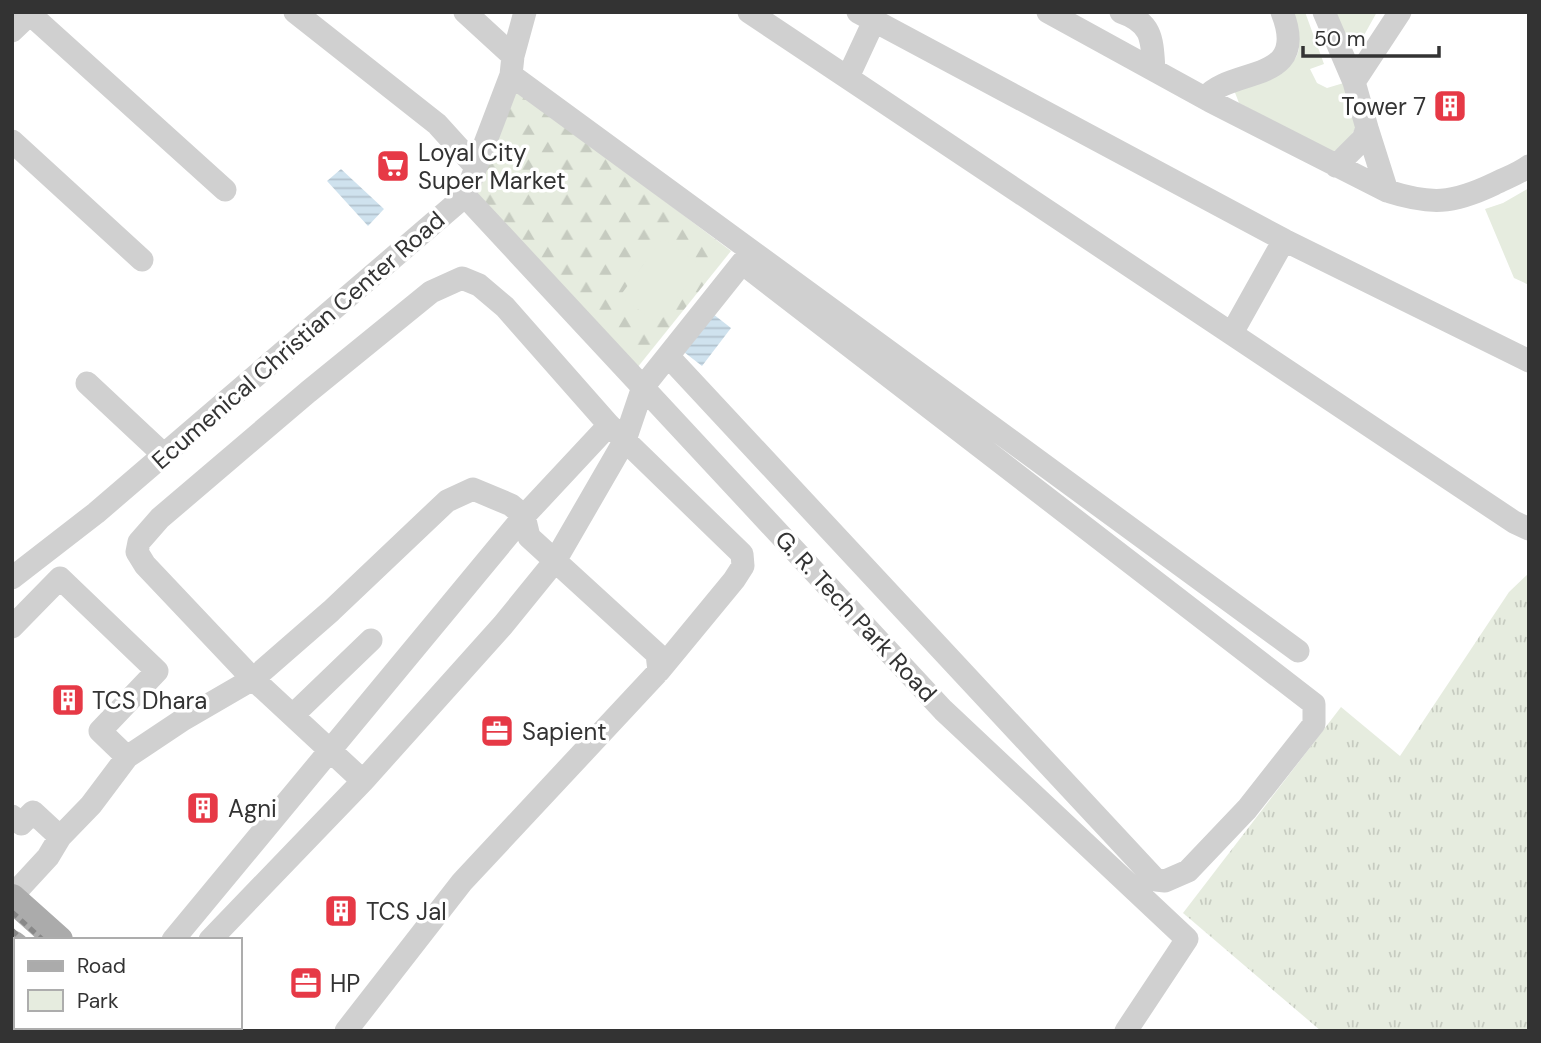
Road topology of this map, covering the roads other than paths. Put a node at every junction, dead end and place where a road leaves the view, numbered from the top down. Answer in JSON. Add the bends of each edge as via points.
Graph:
{"nodes":[{"id":1,"x":296,"y":12,"type":"edge"},
{"id":2,"x":465,"y":12,"type":"edge"},
{"id":3,"x":525,"y":12,"type":"edge"},
{"id":4,"x":749,"y":12,"type":"edge"},
{"id":5,"x":1121,"y":12,"type":"edge"},
{"id":6,"x":1282,"y":12,"type":"edge"},
{"id":7,"x":1324,"y":12,"type":"edge"},
{"id":8,"x":1400,"y":12,"type":"edge"},
{"id":9,"x":31,"y":13,"type":"edge"},
{"id":10,"x":1055,"y":14,"type":"edge"},
{"id":11,"x":866,"y":17,"type":"edge"},
{"id":12,"x":12,"y":32,"type":"edge"},
{"id":13,"x":512,"y":66,"type":"junction"},
{"id":14,"x":1154,"y":70,"type":"junction"},
{"id":15,"x":848,"y":77,"type":"junction"},
{"id":16,"x":1354,"y":82,"type":"junction"},
{"id":17,"x":1205,"y":98,"type":"junction"},
{"id":18,"x":1367,"y":128,"type":"junction"},
{"id":19,"x":12,"y":141,"type":"edge"},
{"id":20,"x":1336,"y":166,"type":"junction"},
{"id":21,"x":1529,"y":166,"type":"edge"},
{"id":22,"x":476,"y":167,"type":"junction"},
{"id":23,"x":225,"y":190,"type":"dead end"},
{"id":24,"x":1387,"y":191,"type":"junction"},
{"id":25,"x":465,"y":196,"type":"junction"},
{"id":26,"x":1284,"y":240,"type":"junction"},
{"id":27,"x":142,"y":260,"type":"dead end"},
{"id":28,"x":1232,"y":333,"type":"junction"},
{"id":29,"x":668,"y":356,"type":"junction"},
{"id":30,"x":1529,"y":362,"type":"edge"},
{"id":31,"x":86,"y":383,"type":"dead end"},
{"id":32,"x":643,"y":387,"type":"junction"},
{"id":33,"x":617,"y":432,"type":"junction"},
{"id":34,"x":164,"y":455,"type":"junction"},
{"id":35,"x":524,"y":516,"type":"junction"},
{"id":36,"x":1529,"y":529,"type":"edge"},
{"id":37,"x":555,"y":561,"type":"junction"},
{"id":38,"x":12,"y":578,"type":"edge"},
{"id":39,"x":12,"y":627,"type":"edge"},
{"id":40,"x":371,"y":640,"type":"dead end"},
{"id":41,"x":1298,"y":652,"type":"dead end"},
{"id":42,"x":659,"y":671,"type":"junction"},
{"id":43,"x":253,"y":678,"type":"junction"},
{"id":44,"x":293,"y":715,"type":"junction"},
{"id":45,"x":330,"y":751,"type":"junction"},
{"id":46,"x":127,"y":757,"type":"junction"},
{"id":47,"x":363,"y":781,"type":"junction"},
{"id":48,"x":12,"y":816,"type":"edge"},
{"id":49,"x":60,"y":837,"type":"junction"},
{"id":50,"x":12,"y":897,"type":"edge"},
{"id":51,"x":57,"y":938,"type":"edge"},
{"id":52,"x":175,"y":938,"type":"edge"},
{"id":53,"x":212,"y":938,"type":"edge"},
{"id":54,"x":346,"y":1031,"type":"edge"},
{"id":55,"x":1126,"y":1031,"type":"edge"}],
"edges":[{"from":1,"to":22,"type":"street","via":[[437,124]]},
{"from":2,"to":13,"type":"street"},
{"from":3,"to":13,"type":"street","name":"Ecumenical Christian Center Road"},
{"from":4,"to":15,"type":"street"},
{"from":5,"to":14,"type":"street","via":[[1144,24],[1153,46]]},
{"from":6,"to":17,"type":"street","via":[[1288,32],[1280,61],[1264,72],[1212,89]]},
{"from":7,"to":16,"type":"street"},
{"from":8,"to":16,"type":"street"},
{"from":9,"to":12,"type":"street"},
{"from":9,"to":23,"type":"street"},
{"from":10,"to":14,"type":"street"},
{"from":11,"to":15,"type":"street"},
{"from":11,"to":26,"type":"street"},
{"from":13,"to":22,"type":"street","name":"Ecumenical Christian Center Road"},
{"from":13,"to":41,"type":"street"},
{"from":14,"to":17,"type":"street"},
{"from":15,"to":28,"type":"street"},
{"from":16,"to":18,"type":"street"},
{"from":17,"to":20,"type":"street"},
{"from":18,"to":20,"type":"street","via":[[1363,139]]},
{"from":18,"to":24,"type":"street"},
{"from":19,"to":27,"type":"street"},
{"from":20,"to":24,"type":"street"},
{"from":21,"to":24,"type":"street","via":[[1475,193],[1445,202]]},
{"from":22,"to":25,"type":"street","name":"Ecumenical Christian Center Road"},
{"from":25,"to":32,"type":"street","name":"G. R. Tech Park Road"},
{"from":25,"to":34,"type":"street","name":"Ecumenical Christian Center Road"},
{"from":26,"to":28,"type":"street"},
{"from":26,"to":30,"type":"street"},
{"from":28,"to":36,"type":"street"},
{"from":29,"to":29,"type":"street","via":[[742,263],[1314,704],[1314,723],[1247,809],[1188,872],[1156,880]]},
{"from":29,"to":32,"type":"street"},
{"from":31,"to":34,"type":"street"},
{"from":32,"to":33,"type":"street"},
{"from":32,"to":55,"type":"street","name":"G. R. Tech Park Road","via":[[943,710],[1188,939]]},
{"from":33,"to":35,"type":"street"},
{"from":33,"to":37,"type":"street"},
{"from":33,"to":42,"type":"street","via":[[742,554],[743,566],[734,580]]},
{"from":33,"to":43,"type":"street","via":[[505,307],[479,285],[462,278],[431,292],[159,518],[139,542],[137,552],[145,565]]},
{"from":34,"to":38,"type":"street","name":"Ecumenical Christian Center Road"},
{"from":35,"to":37,"type":"street","via":[[529,537]]},
{"from":35,"to":43,"type":"street","via":[[512,505],[473,489],[447,501]]},
{"from":35,"to":45,"type":"street"},
{"from":37,"to":42,"type":"street","via":[[657,654]]},
{"from":37,"to":47,"type":"street"},
{"from":39,"to":46,"type":"street","via":[[60,578],[157,671],[100,730]]},
{"from":40,"to":44,"type":"street"},
{"from":42,"to":54,"type":"street","via":[[462,882]]},
{"from":43,"to":44,"type":"street"},
{"from":43,"to":46,"type":"street"},
{"from":44,"to":45,"type":"street"},
{"from":45,"to":47,"type":"street"},
{"from":45,"to":52,"type":"street"},
{"from":46,"to":49,"type":"street"},
{"from":47,"to":53,"type":"street"},
{"from":48,"to":49,"type":"street","via":[[20,824],[33,812]]},
{"from":49,"to":50,"type":"street"},
{"from":50,"to":51,"type":"main road"}]}
